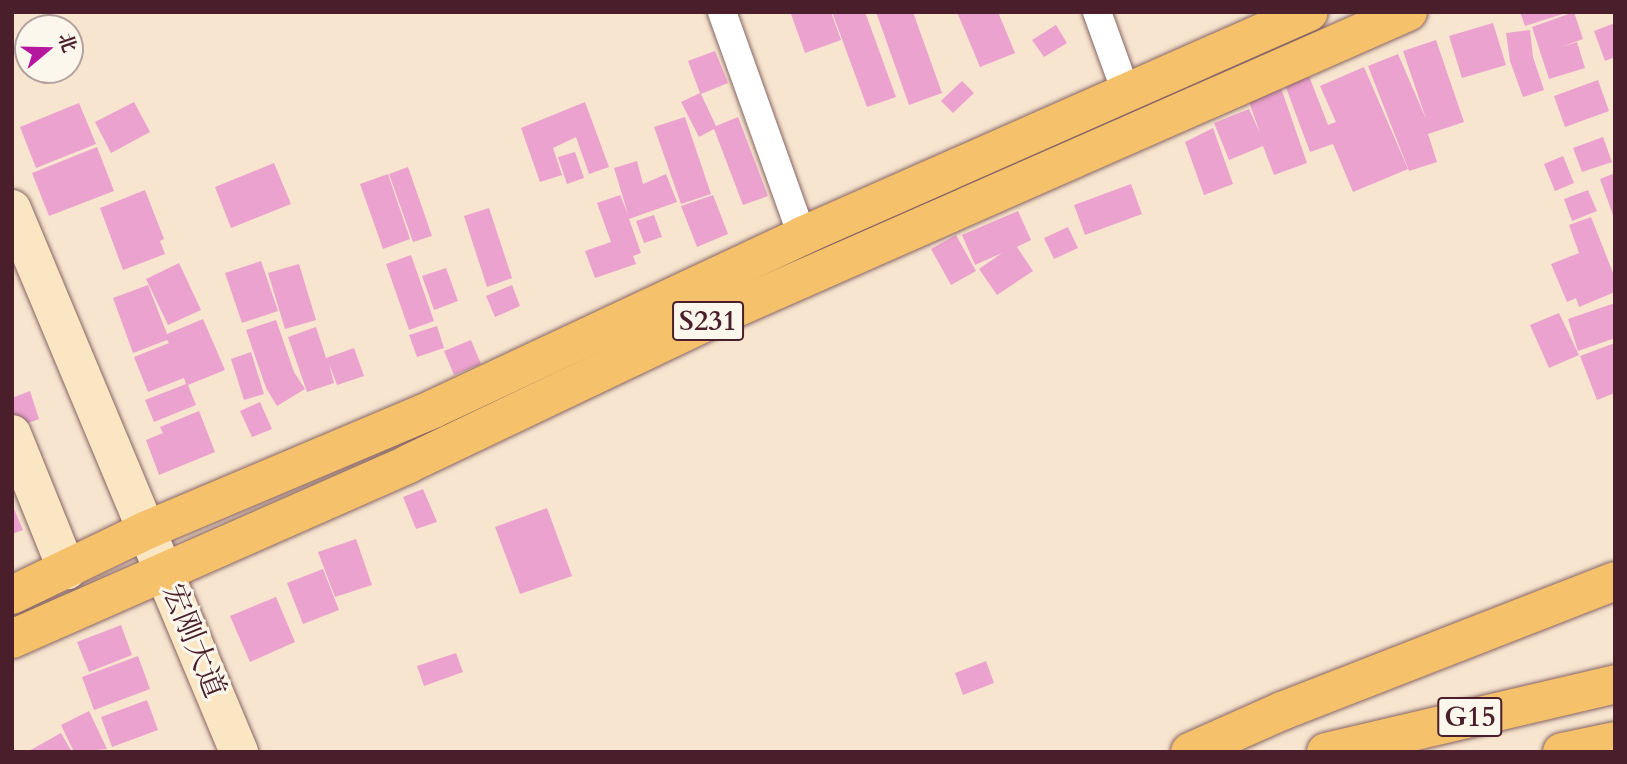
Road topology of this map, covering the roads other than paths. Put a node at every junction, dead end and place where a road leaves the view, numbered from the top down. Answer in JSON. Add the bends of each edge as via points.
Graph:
{"nodes":[{"id":1,"x":722,"y":12,"type":"edge"},
{"id":2,"x":1097,"y":12,"type":"edge"},
{"id":3,"x":1309,"y":12,"type":"edge"},
{"id":4,"x":1408,"y":12,"type":"edge"},
{"id":5,"x":1127,"y":94,"type":"junction"},
{"id":6,"x":12,"y":209,"type":"edge"},
{"id":7,"x":802,"y":236,"type":"junction"},
{"id":8,"x":12,"y":433,"type":"edge"},
{"id":9,"x":147,"y":530,"type":"junction"},
{"id":10,"x":67,"y":570,"type":"junction"},
{"id":11,"x":165,"y":573,"type":"junction"},
{"id":12,"x":1615,"y":581,"type":"edge"},
{"id":13,"x":12,"y":595,"type":"edge"},
{"id":14,"x":12,"y":639,"type":"edge"},
{"id":15,"x":1615,"y":684,"type":"edge"},
{"id":16,"x":1615,"y":741,"type":"edge"},
{"id":17,"x":239,"y":752,"type":"edge"},
{"id":18,"x":1189,"y":752,"type":"edge"},
{"id":19,"x":1326,"y":752,"type":"edge"},
{"id":20,"x":1562,"y":752,"type":"edge"}],
"edges":[{"from":1,"to":7,"type":"street"},
{"from":2,"to":5,"type":"street"},
{"from":3,"to":5,"type":"main road"},
{"from":4,"to":11,"type":"main road","number":"S231","via":[[729,311],[408,464]]},
{"from":5,"to":7,"type":"main road"},
{"from":6,"to":9,"type":"street","name":"宏刚大道"},
{"from":7,"to":9,"type":"main road","via":[[433,409]]},
{"from":8,"to":10,"type":"street"},
{"from":9,"to":10,"type":"main road"},
{"from":9,"to":11,"type":"street","name":"宏刚大道"},
{"from":10,"to":13,"type":"main road"},
{"from":11,"to":14,"type":"main road","number":"S231"},
{"from":11,"to":17,"type":"street","name":"宏刚大道"},
{"from":12,"to":18,"type":"main road"},
{"from":15,"to":19,"type":"main road","number":"G15"},
{"from":16,"to":20,"type":"main road"}]}
